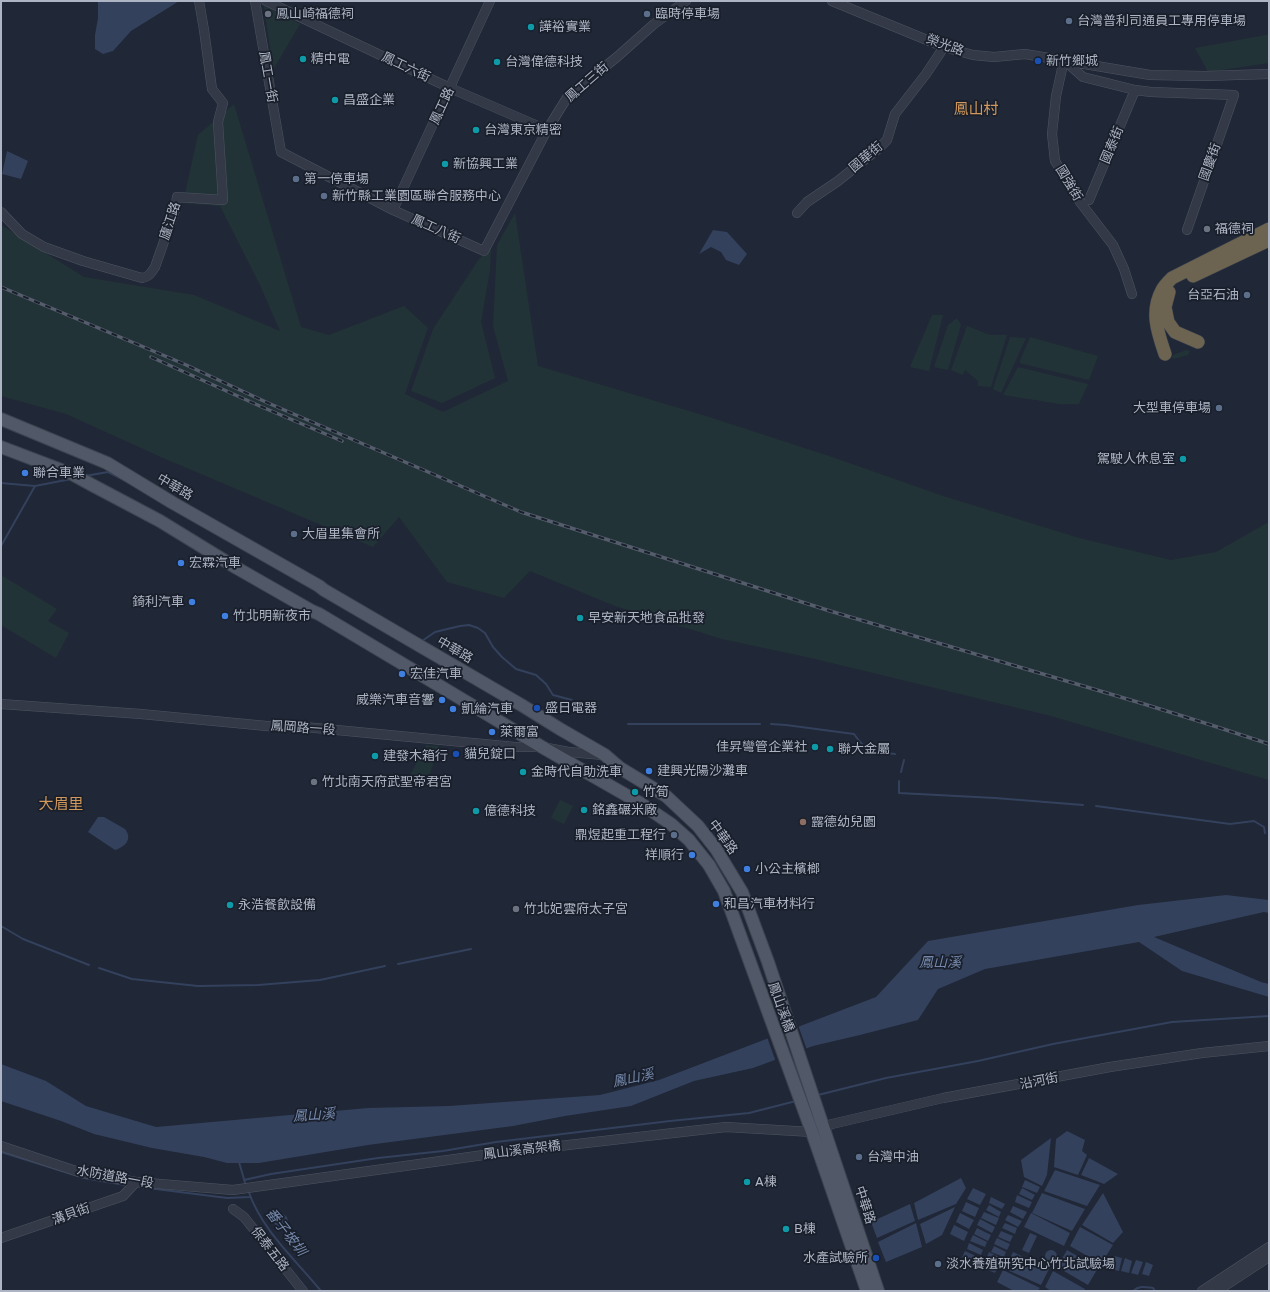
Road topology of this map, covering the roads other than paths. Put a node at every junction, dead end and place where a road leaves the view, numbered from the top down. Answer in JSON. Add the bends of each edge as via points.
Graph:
{"nodes":[{"id":1,"x":199,"y":1,"type":"edge"},
{"id":2,"x":255,"y":1,"type":"edge"},
{"id":3,"x":266,"y":1,"type":"edge"},
{"id":4,"x":490,"y":1,"type":"edge"},
{"id":5,"x":686,"y":1,"type":"edge"},
{"id":6,"x":832,"y":1,"type":"edge"},
{"id":7,"x":944,"y":47,"type":"junction"},
{"id":8,"x":1064,"y":60,"type":"junction"},
{"id":9,"x":1269,"y":74,"type":"edge"},
{"id":10,"x":450,"y":88,"type":"junction"},
{"id":11,"x":1135,"y":90,"type":"junction"},
{"id":12,"x":547,"y":130,"type":"junction"},
{"id":13,"x":281,"y":152,"type":"joint"},
{"id":14,"x":1089,"y":200,"type":"dead end"},
{"id":15,"x":393,"y":210,"type":"junction"},
{"id":16,"x":1,"y":212,"type":"edge"},
{"id":17,"x":797,"y":213,"type":"dead end"},
{"id":18,"x":1269,"y":229,"type":"edge"},
{"id":19,"x":1187,"y":230,"type":"dead end"},
{"id":20,"x":1269,"y":240,"type":"edge"},
{"id":21,"x":484,"y":251,"type":"joint"},
{"id":22,"x":1132,"y":294,"type":"dead end"},
{"id":23,"x":1198,"y":342,"type":"dead end"},
{"id":24,"x":1164,"y":354,"type":"dead end"},
{"id":25,"x":1,"y":419,"type":"edge"},
{"id":26,"x":1,"y":447,"type":"edge"},
{"id":27,"x":1,"y":704,"type":"edge"},
{"id":28,"x":542,"y":747,"type":"junction"},
{"id":29,"x":604,"y":755,"type":"junction"},
{"id":30,"x":742,"y":892,"type":"joint"},
{"id":31,"x":1269,"y":1046,"type":"edge"},
{"id":32,"x":824,"y":1127,"type":"junction"},
{"id":33,"x":812,"y":1132,"type":"junction"},
{"id":34,"x":1,"y":1146,"type":"edge"},
{"id":35,"x":136,"y":1182,"type":"junction"},
{"id":36,"x":233,"y":1190,"type":"joint"},
{"id":37,"x":233,"y":1209,"type":"dead end"},
{"id":38,"x":1,"y":1238,"type":"edge"},
{"id":39,"x":1269,"y":1247,"type":"edge"},
{"id":40,"x":1269,"y":1257,"type":"edge"},
{"id":41,"x":303,"y":1291,"type":"edge"},
{"id":42,"x":867,"y":1291,"type":"edge"},
{"id":43,"x":878,"y":1291,"type":"edge"},
{"id":44,"x":1202,"y":1291,"type":"edge"},
{"id":45,"x":1217,"y":1291,"type":"edge"}],
"edges":[{"from":1,"to":16,"type":"street","name":"廬江路","via":[[212,88],[223,103],[218,122],[223,200],[177,197],[155,267],[150,274],[142,278],[83,262],[44,247],[22,234]]},
{"from":2,"to":13,"type":"street","name":"鳳工一街"},
{"from":3,"to":10,"type":"street","name":"鳳工六街"},
{"from":4,"to":10,"type":"street","name":"鳳工路"},
{"from":5,"to":12,"type":"street","name":"鳳工三街","via":[[654,24],[568,96]]},
{"from":6,"to":7,"type":"street","name":"榮光路"},
{"from":7,"to":8,"type":"street","name":"榮光路","via":[[973,55],[994,57],[1025,54]]},
{"from":7,"to":17,"type":"street","name":"國華街","via":[[895,114],[887,140],[807,202]]},
{"from":8,"to":9,"type":"street","name":"榮光路","via":[[1150,76]]},
{"from":8,"to":11,"type":"street","via":[[1083,77]]},
{"from":8,"to":22,"type":"street","name":"國強街","via":[[1056,96],[1052,134],[1055,161],[1080,202],[1113,245]]},
{"from":10,"to":12,"type":"street","name":"鳳工六街"},
{"from":10,"to":15,"type":"street","name":"鳳工路"},
{"from":11,"to":14,"type":"street","name":"國泰街"},
{"from":11,"to":19,"type":"street","name":"國慶街","via":[[1234,95]]},
{"from":12,"to":21,"type":"street","name":"鳳工三街"},
{"from":13,"to":15,"type":"street","name":"鳳工八街"},
{"from":15,"to":21,"type":"street","name":"鳳工八街"},
{"from":18,"to":24,"type":"highway","via":[[1172,278],[1162,290],[1156,307],[1156,327]]},
{"from":20,"to":23,"type":"highway","via":[[1177,284],[1168,292],[1165,307],[1168,322],[1176,332]]},
{"from":25,"to":29,"type":"main road","name":"中華路","via":[[107,463]]},
{"from":26,"to":28,"type":"main road","via":[[72,474],[160,520],[235,567]]},
{"from":27,"to":28,"type":"street","name":"鳳岡路一段","via":[[305,727],[515,747]]},
{"from":28,"to":29,"type":"street","name":"鳳岡路一段"},
{"from":28,"to":33,"type":"main road","name":"鳳山溪橋","via":[[640,803],[671,824],[709,864],[724,891]]},
{"from":29,"to":30,"type":"main road","name":"中華路","via":[[620,768],[666,796],[698,826],[716,848]]},
{"from":30,"to":32,"type":"main road","name":"鳳山溪橋"},
{"from":31,"to":32,"type":"street","name":"沿河街","via":[[1110,1067],[943,1098]]},
{"from":32,"to":33,"type":"street","name":"沿河街"},
{"from":32,"to":43,"type":"main road","name":"中華路"},
{"from":33,"to":36,"type":"street","name":"鳳山溪高架橋","via":[[726,1127],[498,1153]]},
{"from":33,"to":42,"type":"main road","name":"中華路"},
{"from":34,"to":35,"type":"street","name":"水防道路一段","via":[[79,1172]]},
{"from":35,"to":36,"type":"street","name":"水防道路一段"},
{"from":35,"to":38,"type":"street","name":"溝貝街","via":[[123,1196]]},
{"from":37,"to":41,"type":"street","name":"保泰五路","via":[[244,1217]]},
{"from":39,"to":44,"type":"street"},
{"from":40,"to":45,"type":"street"}]}
